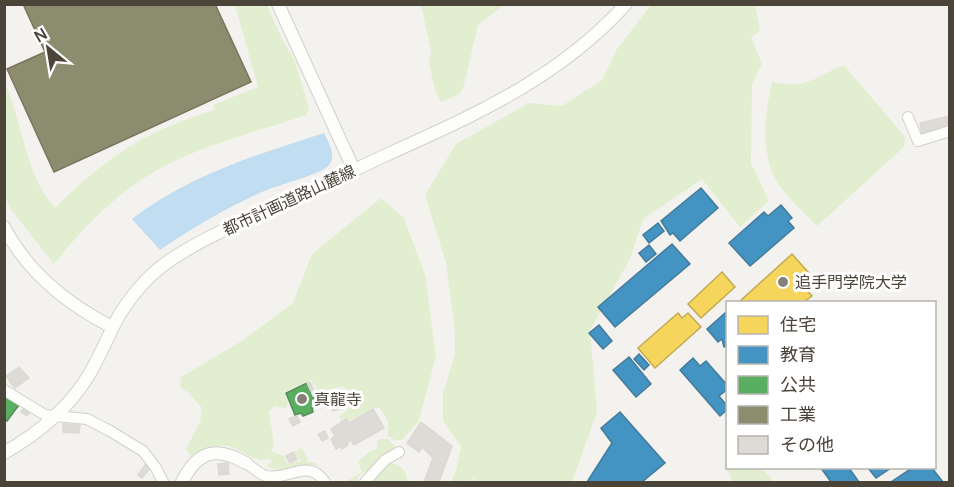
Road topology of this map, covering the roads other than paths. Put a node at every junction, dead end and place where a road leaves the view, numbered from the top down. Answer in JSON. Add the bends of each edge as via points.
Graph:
{"nodes":[{"id":1,"x":278,"y":4,"type":"edge"},
{"id":2,"x":626,"y":4,"type":"edge"},
{"id":3,"x":908,"y":117,"type":"dead end"},
{"id":4,"x":950,"y":131,"type":"edge"},
{"id":5,"x":354,"y":170,"type":"junction"},
{"id":6,"x":4,"y":228,"type":"edge"},
{"id":7,"x":112,"y":327,"type":"junction"},
{"id":8,"x":4,"y":390,"type":"edge"},
{"id":9,"x":54,"y":417,"type":"junction"},
{"id":10,"x":399,"y":452,"type":"dead end"},
{"id":11,"x":4,"y":453,"type":"edge"},
{"id":12,"x":246,"y":463,"type":"joint"},
{"id":13,"x":164,"y":483,"type":"edge"},
{"id":14,"x":182,"y":483,"type":"edge"},
{"id":15,"x":325,"y":483,"type":"edge"},
{"id":16,"x":365,"y":483,"type":"edge"}],
"edges":[{"from":1,"to":5,"type":"street"},
{"from":2,"to":5,"type":"street","name":"都市計画道路山麓線","via":[[553,69],[519,91]]},
{"from":3,"to":4,"type":"street","via":[[918,141]]},
{"from":5,"to":7,"type":"street","name":"都市計画道路山麓線","via":[[213,236],[164,265],[129,302]]},
{"from":6,"to":7,"type":"street","via":[[52,289]]},
{"from":7,"to":9,"type":"street","name":"都市計画道路山麓線","via":[[86,380]]},
{"from":8,"to":9,"type":"street"},
{"from":9,"to":11,"type":"street","name":"都市計画道路山麓線"},
{"from":9,"to":13,"type":"street","via":[[87,419],[138,448]]},
{"from":10,"to":16,"type":"street","via":[[385,460]]},
{"from":12,"to":14,"type":"street","via":[[224,453],[211,453],[193,463]]},
{"from":12,"to":15,"type":"street","via":[[269,476],[306,470],[320,475]]}]}
